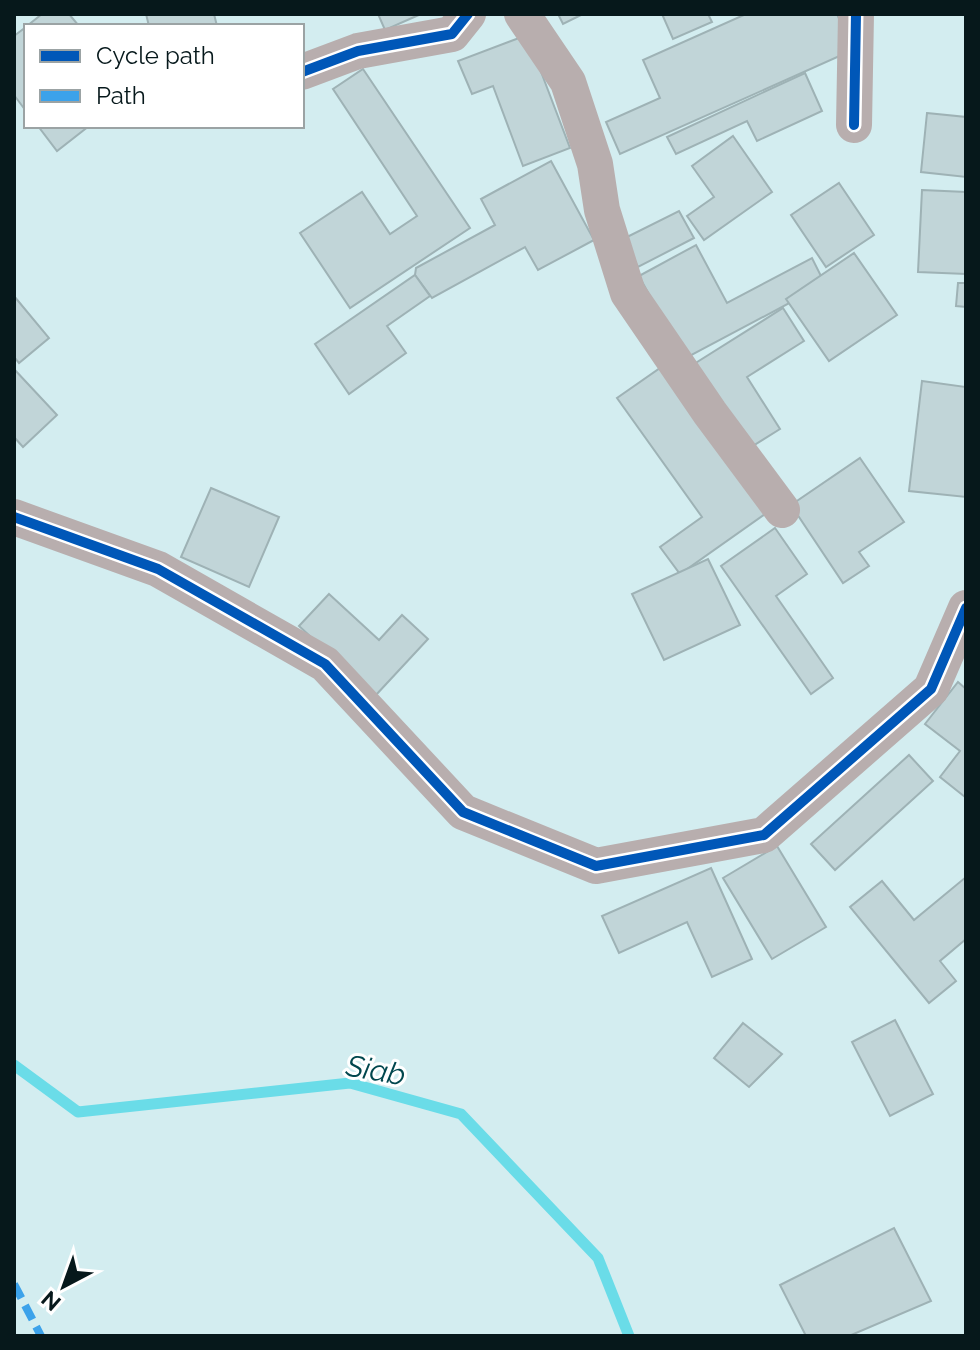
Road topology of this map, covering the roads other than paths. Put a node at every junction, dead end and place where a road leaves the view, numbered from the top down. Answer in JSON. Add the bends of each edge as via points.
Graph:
{"nodes":[{"id":1,"x":468,"y":14,"type":"edge"},
{"id":2,"x":522,"y":14,"type":"edge"},
{"id":3,"x":856,"y":14,"type":"edge"},
{"id":4,"x":304,"y":71,"type":"edge"},
{"id":5,"x":854,"y":125,"type":"dead end"},
{"id":6,"x":782,"y":510,"type":"dead end"},
{"id":7,"x":14,"y":517,"type":"edge"},
{"id":8,"x":966,"y":608,"type":"edge"}],
"edges":[{"from":1,"to":4,"type":"street","via":[[452,34],[358,51]]},
{"from":2,"to":6,"type":"street","via":[[568,82],[628,293]]},
{"from":3,"to":5,"type":"street"},
{"from":7,"to":8,"type":"street","via":[[158,569],[325,664],[463,812],[596,866],[764,835],[931,689]]}]}
